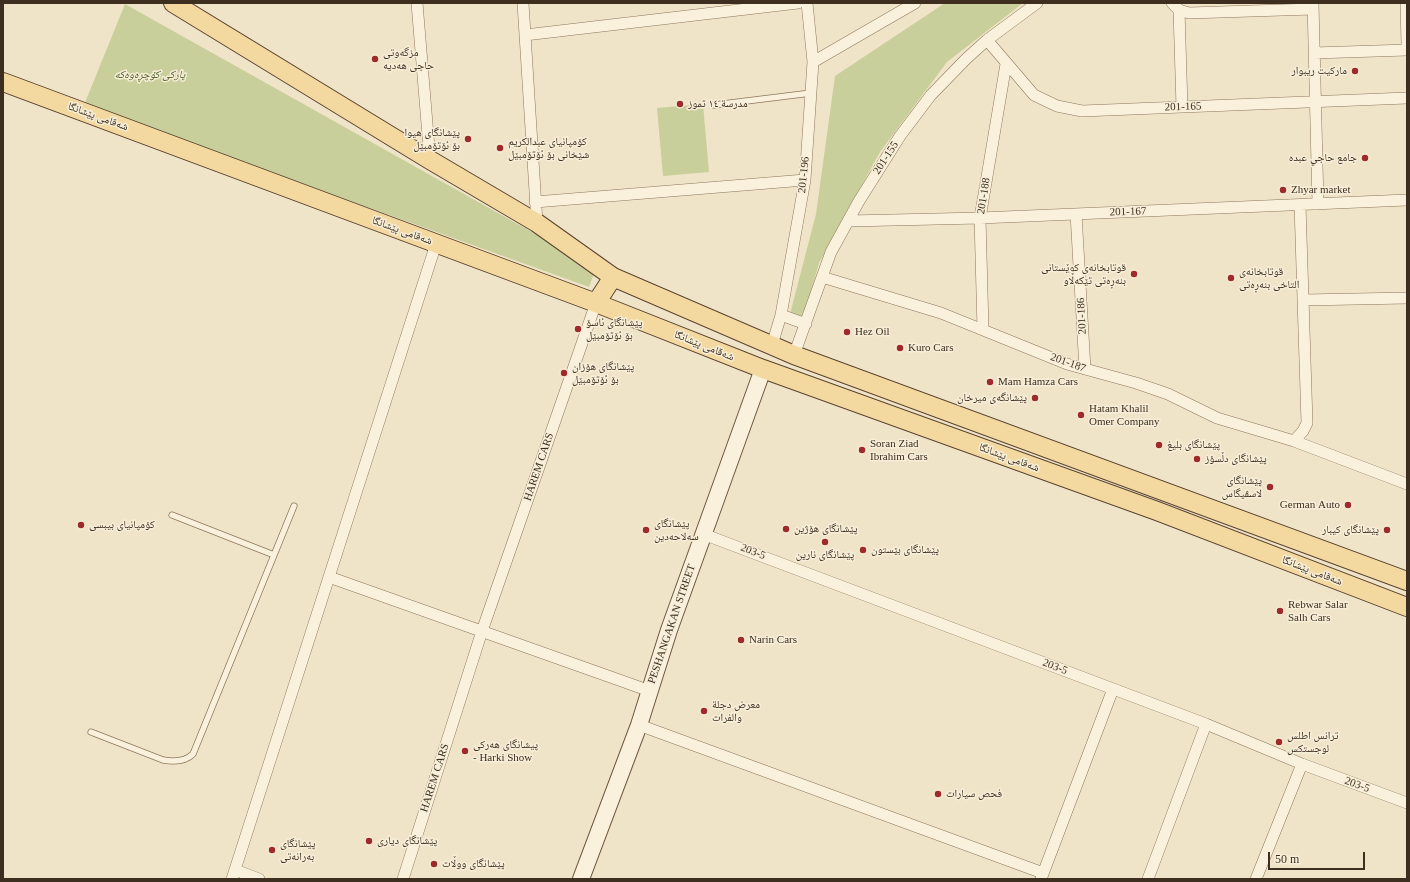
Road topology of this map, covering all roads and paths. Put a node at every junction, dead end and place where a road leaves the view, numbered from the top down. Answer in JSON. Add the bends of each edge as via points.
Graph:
{"nodes":[{"id":1,"x":173,"y":3,"type":"edge"},
{"id":2,"x":417,"y":3,"type":"edge"},
{"id":3,"x":522,"y":3,"type":"edge"},
{"id":4,"x":798,"y":3,"type":"edge"},
{"id":5,"x":807,"y":3,"type":"edge"},
{"id":6,"x":1037,"y":3,"type":"edge"},
{"id":7,"x":911,"y":4,"type":"edge"},
{"id":8,"x":1406,"y":4,"type":"edge"},
{"id":9,"x":1313,"y":6,"type":"edge"},
{"id":10,"x":1176,"y":7,"type":"edge"},
{"id":11,"x":525,"y":35,"type":"junction"},
{"id":12,"x":987,"y":40,"type":"junction"},
{"id":13,"x":1407,"y":44,"type":"edge"},
{"id":14,"x":1407,"y":50,"type":"edge"},
{"id":15,"x":1314,"y":53,"type":"junction"},
{"id":16,"x":813,"y":62,"type":"junction"},
{"id":17,"x":1006,"y":64,"type":"junction"},
{"id":18,"x":3,"y":82,"type":"edge"},
{"id":19,"x":811,"y":93,"type":"junction"},
{"id":20,"x":1407,"y":98,"type":"edge"},
{"id":21,"x":1316,"y":103,"type":"junction"},
{"id":22,"x":714,"y":105,"type":"dead end"},
{"id":23,"x":1182,"y":107,"type":"junction"},
{"id":24,"x":430,"y":160,"type":"junction"},
{"id":25,"x":805,"y":180,"type":"junction"},
{"id":26,"x":1407,"y":200,"type":"edge"},
{"id":27,"x":535,"y":202,"type":"junction"},
{"id":28,"x":1318,"y":204,"type":"junction"},
{"id":29,"x":1300,"y":205,"type":"junction"},
{"id":30,"x":1076,"y":214,"type":"junction"},
{"id":31,"x":980,"y":218,"type":"junction"},
{"id":32,"x":849,"y":221,"type":"junction"},
{"id":33,"x":536,"y":223,"type":"junction"},
{"id":34,"x":436,"y":244,"type":"junction"},
{"id":35,"x":613,"y":276,"type":"junction"},
{"id":36,"x":822,"y":277,"type":"junction"},
{"id":37,"x":1407,"y":298,"type":"edge"},
{"id":38,"x":1304,"y":300,"type":"junction"},
{"id":39,"x":596,"y":303,"type":"junction"},
{"id":40,"x":781,"y":315,"type":"junction"},
{"id":41,"x":806,"y":324,"type":"junction"},
{"id":42,"x":983,"y":329,"type":"junction"},
{"id":43,"x":772,"y":344,"type":"junction"},
{"id":44,"x":794,"y":355,"type":"junction"},
{"id":45,"x":763,"y":369,"type":"junction"},
{"id":46,"x":1085,"y":369,"type":"junction"},
{"id":47,"x":1294,"y":441,"type":"junction"},
{"id":48,"x":1407,"y":484,"type":"edge"},
{"id":49,"x":1164,"y":490,"type":"junction"},
{"id":50,"x":294,"y":506,"type":"dead end"},
{"id":51,"x":1157,"y":511,"type":"junction"},
{"id":52,"x":172,"y":515,"type":"dead end"},
{"id":53,"x":703,"y":534,"type":"junction"},
{"id":54,"x":274,"y":555,"type":"junction"},
{"id":55,"x":329,"y":577,"type":"junction"},
{"id":56,"x":1407,"y":581,"type":"edge"},
{"id":57,"x":1407,"y":607,"type":"edge"},
{"id":58,"x":482,"y":631,"type":"junction"},
{"id":59,"x":1113,"y":689,"type":"junction"},
{"id":60,"x":650,"y":691,"type":"junction"},
{"id":61,"x":1206,"y":724,"type":"junction"},
{"id":62,"x":639,"y":725,"type":"junction"},
{"id":63,"x":91,"y":732,"type":"dead end"},
{"id":64,"x":1302,"y":764,"type":"junction"},
{"id":65,"x":1407,"y":803,"type":"edge"},
{"id":66,"x":234,"y":874,"type":"edge"},
{"id":67,"x":1042,"y":876,"type":"edge"},
{"id":68,"x":259,"y":879,"type":"edge"},
{"id":69,"x":404,"y":879,"type":"edge"},
{"id":70,"x":581,"y":879,"type":"edge"},
{"id":71,"x":1148,"y":879,"type":"edge"},
{"id":72,"x":1256,"y":879,"type":"edge"}],
"edges":[{"from":1,"to":24,"type":"main road","name":"شەقامی پێشانگا"},
{"from":2,"to":24,"type":"street"},
{"from":3,"to":11,"type":"street"},
{"from":4,"to":11,"type":"street"},
{"from":5,"to":16,"type":"street","name":"201-196"},
{"from":6,"to":12,"type":"street","name":"201-155"},
{"from":7,"to":16,"type":"street"},
{"from":8,"to":13,"type":"street"},
{"from":9,"to":10,"type":"street","via":[[1189,13]]},
{"from":9,"to":15,"type":"street"},
{"from":10,"to":23,"type":"street"},
{"from":11,"to":27,"type":"street"},
{"from":12,"to":17,"type":"street","name":"201-165"},
{"from":12,"to":32,"type":"street","name":"201-155","via":[[948,76],[915,114],[868,185]]},
{"from":14,"to":15,"type":"street"},
{"from":15,"to":21,"type":"street"},
{"from":16,"to":19,"type":"street","name":"201-196"},
{"from":17,"to":23,"type":"street","name":"201-165","via":[[1034,95],[1057,106],[1082,111]]},
{"from":17,"to":31,"type":"street","name":"201-188"},
{"from":18,"to":34,"type":"main road","name":"شەقامی پێشانگا"},
{"from":19,"to":22,"type":"lane"},
{"from":19,"to":25,"type":"street","name":"201-196"},
{"from":20,"to":21,"type":"street","name":"201-165"},
{"from":21,"to":23,"type":"street","name":"201-165"},
{"from":21,"to":28,"type":"street"},
{"from":24,"to":33,"type":"main road","name":"شەقامی پێشانگا"},
{"from":25,"to":27,"type":"street"},
{"from":25,"to":40,"type":"street","name":"201-196"},
{"from":26,"to":28,"type":"street","name":"201-167"},
{"from":27,"to":33,"type":"street"},
{"from":28,"to":29,"type":"street","name":"201-167"},
{"from":29,"to":30,"type":"street","name":"201-167"},
{"from":29,"to":38,"type":"street"},
{"from":30,"to":31,"type":"street","name":"201-167"},
{"from":30,"to":46,"type":"street","name":"201-186"},
{"from":31,"to":32,"type":"street","name":"201-167"},
{"from":31,"to":42,"type":"street","name":"201-188"},
{"from":32,"to":36,"type":"street","name":"201-155","via":[[831,252]]},
{"from":33,"to":35,"type":"main road","name":"شەقامی پێشانگا"},
{"from":34,"to":39,"type":"main road","name":"شەقامی پێشانگا"},
{"from":34,"to":55,"type":"street"},
{"from":35,"to":39,"type":"main road"},
{"from":35,"to":43,"type":"main road","name":"شەقامی پێشانگا"},
{"from":36,"to":41,"type":"street","name":"201-155"},
{"from":36,"to":42,"type":"street","name":"201-187","via":[[920,306]]},
{"from":37,"to":38,"type":"street"},
{"from":38,"to":47,"type":"street","via":[[1307,423]]},
{"from":39,"to":45,"type":"main road","name":"شەقامی پێشانگا"},
{"from":39,"to":58,"type":"street","name":"HAREM CARS"},
{"from":40,"to":41,"type":"street"},
{"from":40,"to":43,"type":"street","name":"201-196"},
{"from":41,"to":44,"type":"street","name":"201-155"},
{"from":42,"to":46,"type":"street","name":"201-187"},
{"from":43,"to":44,"type":"main road","name":"شەقامی پێشانگا"},
{"from":44,"to":49,"type":"main road","name":"شەقامی پێشانگا"},
{"from":45,"to":51,"type":"main road","name":"شەقامی پێشانگا"},
{"from":45,"to":53,"type":"street","name":"PESHANGAKAN STREET"},
{"from":46,"to":47,"type":"street","name":"201-187","via":[[1168,394],[1217,418]]},
{"from":47,"to":48,"type":"street","name":"201-187"},
{"from":49,"to":51,"type":"main road"},
{"from":49,"to":56,"type":"main road","name":"شەقامی پێشانگا"},
{"from":50,"to":54,"type":"lane"},
{"from":51,"to":57,"type":"main road","name":"شەقامی پێشانگا"},
{"from":52,"to":54,"type":"lane"},
{"from":53,"to":59,"type":"street","name":"203-5"},
{"from":53,"to":60,"type":"street","name":"PESHANGAKAN STREET"},
{"from":54,"to":63,"type":"lane","via":[[193,754],[188,759],[173,762],[163,760]]},
{"from":55,"to":58,"type":"street"},
{"from":55,"to":66,"type":"street"},
{"from":58,"to":60,"type":"street"},
{"from":58,"to":69,"type":"street","name":"HAREM CARS"},
{"from":59,"to":61,"type":"street","name":"203-5"},
{"from":59,"to":67,"type":"street"},
{"from":60,"to":62,"type":"street","name":"PESHANGAKAN STREET"},
{"from":61,"to":64,"type":"street","name":"203-5"},
{"from":61,"to":71,"type":"street"},
{"from":62,"to":67,"type":"street"},
{"from":62,"to":70,"type":"street","name":"PESHANGAKAN STREET"},
{"from":64,"to":65,"type":"street","name":"203-5"},
{"from":64,"to":72,"type":"street"},
{"from":66,"to":68,"type":"street"}]}
